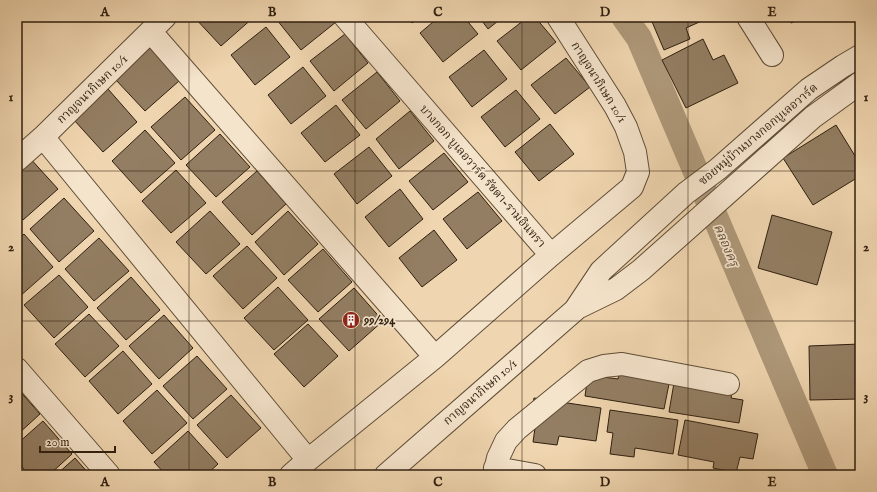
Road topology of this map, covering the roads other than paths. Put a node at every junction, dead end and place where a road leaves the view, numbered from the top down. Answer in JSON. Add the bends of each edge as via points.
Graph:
{"nodes":[{"id":1,"x":346,"y":17,"type":"edge"},
{"id":2,"x":558,"y":17,"type":"edge"},
{"id":3,"x":748,"y":17,"type":"edge"},
{"id":4,"x":158,"y":24,"type":"edge"},
{"id":5,"x":772,"y":55,"type":"dead end"},
{"id":6,"x":860,"y":56,"type":"edge"},
{"id":7,"x":860,"y":83,"type":"edge"},
{"id":8,"x":43,"y":137,"type":"junction"},
{"id":9,"x":17,"y":160,"type":"edge"},
{"id":10,"x":660,"y":217,"type":"joint"},
{"id":11,"x":679,"y":237,"type":"joint"},
{"id":12,"x":551,"y":255,"type":"junction"},
{"id":13,"x":575,"y":310,"type":"junction"},
{"id":14,"x":435,"y":357,"type":"junction"},
{"id":15,"x":17,"y":369,"type":"edge"},
{"id":16,"x":728,"y":384,"type":"dead end"},
{"id":17,"x":308,"y":460,"type":"junction"},
{"id":18,"x":495,"y":472,"type":"edge"},
{"id":19,"x":109,"y":475,"type":"edge"},
{"id":20,"x":291,"y":475,"type":"edge"},
{"id":21,"x":386,"y":475,"type":"edge"},
{"id":22,"x":535,"y":475,"type":"edge"}],
"edges":[{"from":1,"to":12,"type":"street","name":"บางกอก บูเลอวาร์ด รัชดา-รามอินทรา"},
{"from":2,"to":12,"type":"street","name":"กาญจนาภิเษก 10/1","via":[[626,127],[635,152],[638,172],[632,187]]},
{"from":3,"to":5,"type":"street"},
{"from":4,"to":8,"type":"street","name":"กาญจนาภิเษก 10/1"},
{"from":4,"to":14,"type":"street"},
{"from":6,"to":10,"type":"street","name":"ซอยหมู่บ้านบางกอกบูเลอวาร์ด","via":[[809,89]]},
{"from":7,"to":11,"type":"street","name":"ซอยหมู่บ้านบางกอกบูเลอวาร์ด","via":[[813,117]]},
{"from":8,"to":9,"type":"street","name":"กาญจนาภิเษก 10/1"},
{"from":8,"to":17,"type":"street"},
{"from":10,"to":13,"type":"street","name":"กาญจนาภิเษก 10/1","via":[[601,271]]},
{"from":11,"to":13,"type":"street","name":"กาญจนาภิเษก 10/1","via":[[616,290]]},
{"from":12,"to":14,"type":"street","name":"บางกอก บูเลอวาร์ด รัชดา-รามอินทรา"},
{"from":13,"to":21,"type":"street","name":"กาญจนาภิเษก 10/1"},
{"from":14,"to":17,"type":"street","name":"บางกอก บูเลอวาร์ด รัชดา-รามอินทรา"},
{"from":15,"to":19,"type":"street"},
{"from":16,"to":18,"type":"street","via":[[622,364],[588,371],[517,429],[506,441]]},
{"from":17,"to":20,"type":"street","name":"บางกอก บูเลอวาร์ด รัชดา-รามอินทรา"},
{"from":18,"to":22,"type":"street"}]}
